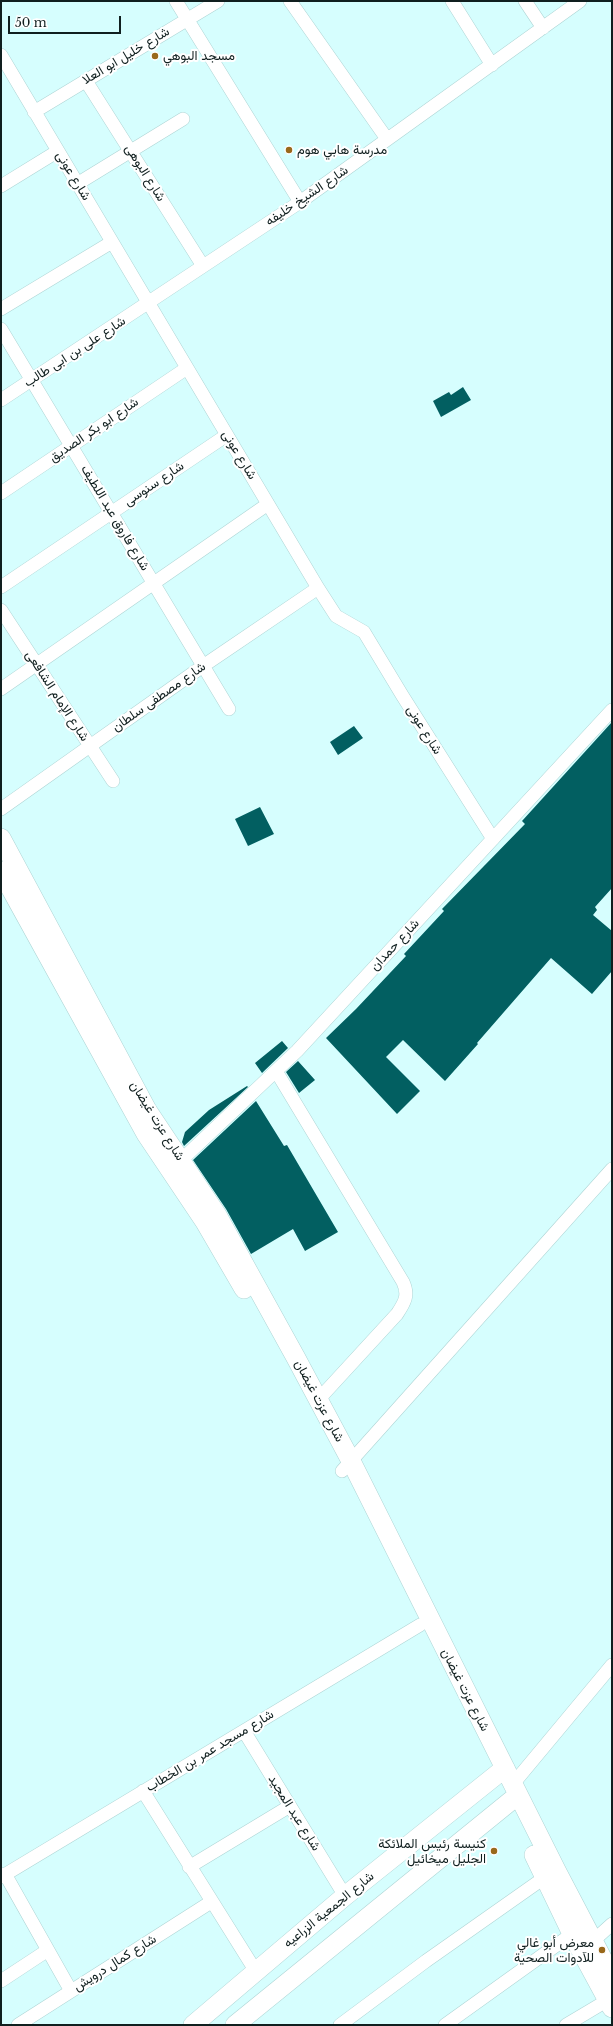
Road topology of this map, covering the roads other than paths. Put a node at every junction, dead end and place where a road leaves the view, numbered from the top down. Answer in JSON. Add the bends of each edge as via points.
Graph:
{"nodes":[{"id":1,"x":176,"y":1,"type":"edge"},
{"id":2,"x":218,"y":1,"type":"edge"},
{"id":3,"x":290,"y":1,"type":"edge"},
{"id":4,"x":452,"y":1,"type":"edge"},
{"id":5,"x":525,"y":1,"type":"edge"},
{"id":6,"x":580,"y":1,"type":"edge"},
{"id":7,"x":188,"y":19,"type":"junction"},
{"id":8,"x":542,"y":28,"type":"junction"},
{"id":9,"x":2,"y":59,"type":"edge"},
{"id":10,"x":492,"y":65,"type":"junction"},
{"id":11,"x":86,"y":80,"type":"junction"},
{"id":12,"x":34,"y":112,"type":"junction"},
{"id":13,"x":183,"y":119,"type":"dead end"},
{"id":14,"x":387,"y":139,"type":"junction"},
{"id":15,"x":58,"y":151,"type":"junction"},
{"id":16,"x":131,"y":151,"type":"junction"},
{"id":17,"x":77,"y":184,"type":"junction"},
{"id":18,"x":1,"y":186,"type":"edge"},
{"id":19,"x":300,"y":202,"type":"junction"},
{"id":20,"x":112,"y":242,"type":"junction"},
{"id":21,"x":203,"y":266,"type":"junction"},
{"id":22,"x":148,"y":304,"type":"junction"},
{"id":23,"x":1,"y":309,"type":"edge"},
{"id":24,"x":1,"y":329,"type":"edge"},
{"id":25,"x":187,"y":368,"type":"junction"},
{"id":26,"x":31,"y":380,"type":"junction"},
{"id":27,"x":1,"y":400,"type":"edge"},
{"id":28,"x":227,"y":435,"type":"junction"},
{"id":29,"x":71,"y":446,"type":"junction"},
{"id":30,"x":1,"y":493,"type":"edge"},
{"id":31,"x":268,"y":504,"type":"junction"},
{"id":32,"x":112,"y":512,"type":"junction"},
{"id":33,"x":154,"y":583,"type":"junction"},
{"id":34,"x":1,"y":587,"type":"edge"},
{"id":35,"x":318,"y":588,"type":"junction"},
{"id":36,"x":1,"y":610,"type":"edge"},
{"id":37,"x":36,"y":664,"type":"junction"},
{"id":38,"x":203,"y":666,"type":"junction"},
{"id":39,"x":1,"y":689,"type":"edge"},
{"id":40,"x":229,"y":709,"type":"dead end"},
{"id":41,"x":612,"y":710,"type":"edge"},
{"id":42,"x":90,"y":746,"type":"junction"},
{"id":43,"x":113,"y":781,"type":"dead end"},
{"id":44,"x":1,"y":808,"type":"edge"},
{"id":45,"x":1,"y":838,"type":"edge"},
{"id":46,"x":493,"y":839,"type":"junction"},
{"id":47,"x":1,"y":871,"type":"edge"},
{"id":48,"x":276,"y":1070,"type":"junction"},
{"id":49,"x":176,"y":1165,"type":"junction"},
{"id":50,"x":612,"y":1169,"type":"edge"},
{"id":51,"x":318,"y":1400,"type":"junction"},
{"id":52,"x":347,"y":1466,"type":"junction"},
{"id":53,"x":420,"y":1625,"type":"junction"},
{"id":54,"x":612,"y":1665,"type":"edge"},
{"id":55,"x":244,"y":1731,"type":"junction"},
{"id":56,"x":508,"y":1785,"type":"junction"},
{"id":57,"x":143,"y":1791,"type":"junction"},
{"id":58,"x":290,"y":1806,"type":"junction"},
{"id":59,"x":189,"y":1867,"type":"junction"},
{"id":60,"x":550,"y":1874,"type":"junction"},
{"id":61,"x":3,"y":1876,"type":"edge"},
{"id":62,"x":345,"y":1896,"type":"junction"},
{"id":63,"x":211,"y":1902,"type":"junction"},
{"id":64,"x":612,"y":1924,"type":"edge"},
{"id":65,"x":572,"y":1934,"type":"junction"},
{"id":66,"x":593,"y":1941,"type":"junction"},
{"id":67,"x":48,"y":1950,"type":"junction"},
{"id":68,"x":255,"y":1970,"type":"junction"},
{"id":69,"x":612,"y":1977,"type":"edge"},
{"id":70,"x":1,"y":1981,"type":"edge"},
{"id":71,"x":71,"y":1991,"type":"junction"},
{"id":72,"x":610,"y":2004,"type":"edge"},
{"id":73,"x":18,"y":2025,"type":"edge"},
{"id":74,"x":193,"y":2025,"type":"edge"},
{"id":75,"x":235,"y":2025,"type":"edge"},
{"id":76,"x":340,"y":2025,"type":"edge"},
{"id":77,"x":445,"y":2025,"type":"edge"},
{"id":78,"x":566,"y":2025,"type":"edge"}],
"edges":[{"from":1,"to":7,"type":"street"},
{"from":2,"to":7,"type":"street","name":"شارع خليل ابو العلا"},
{"from":3,"to":14,"type":"street"},
{"from":4,"to":10,"type":"street"},
{"from":5,"to":8,"type":"street"},
{"from":6,"to":8,"type":"street","name":"شارع الشيخ خليفه"},
{"from":7,"to":11,"type":"street","name":"شارع خليل ابو العلا"},
{"from":7,"to":19,"type":"street"},
{"from":8,"to":10,"type":"street","name":"شارع الشيخ خليفه"},
{"from":9,"to":12,"type":"street","name":"شارع عونى"},
{"from":10,"to":14,"type":"street","name":"شارع الشيخ خليفه"},
{"from":11,"to":12,"type":"street","name":"شارع خليل ابو العلا"},
{"from":11,"to":16,"type":"street","name":"شارع البوهى"},
{"from":12,"to":15,"type":"street","name":"شارع عونى"},
{"from":13,"to":16,"type":"street"},
{"from":14,"to":19,"type":"street","name":"شارع الشيخ خليفه"},
{"from":15,"to":17,"type":"street","name":"شارع عونى"},
{"from":15,"to":18,"type":"street"},
{"from":16,"to":17,"type":"street"},
{"from":16,"to":21,"type":"street","name":"شارع البوهى"},
{"from":17,"to":20,"type":"street","name":"شارع عونى"},
{"from":19,"to":21,"type":"street","name":"شارع الشيخ خليفه"},
{"from":20,"to":22,"type":"street","name":"شارع عونى"},
{"from":20,"to":23,"type":"street"},
{"from":21,"to":22,"type":"street","name":"شارع الشيخ خليفه"},
{"from":22,"to":25,"type":"street","name":"شارع عونى"},
{"from":22,"to":26,"type":"street","name":"شارع على بن ابى طالب"},
{"from":24,"to":26,"type":"street","name":"شارع فاروق عبد اللطيف"},
{"from":25,"to":28,"type":"street","name":"شارع عونى"},
{"from":25,"to":29,"type":"street","name":"شارع ابو بكر الصديق"},
{"from":26,"to":27,"type":"street","name":"شارع على بن ابى طالب"},
{"from":26,"to":29,"type":"street","name":"شارع فاروق عبد اللطيف"},
{"from":28,"to":31,"type":"street","name":"شارع عونى"},
{"from":28,"to":32,"type":"street","name":"شارع سنوسى"},
{"from":29,"to":30,"type":"street","name":"شارع ابو بكر الصديق"},
{"from":29,"to":32,"type":"street","name":"شارع فاروق عبد اللطيف"},
{"from":31,"to":33,"type":"street"},
{"from":31,"to":35,"type":"street","name":"شارع عونى"},
{"from":32,"to":33,"type":"street","name":"شارع فاروق عبد اللطيف"},
{"from":32,"to":34,"type":"street","name":"شارع سنوسى"},
{"from":33,"to":37,"type":"street"},
{"from":33,"to":38,"type":"street","name":"شارع فاروق عبد اللطيف"},
{"from":35,"to":38,"type":"street","name":"شارع مصطفى سلطان"},
{"from":35,"to":46,"type":"street","name":"شارع عونى","via":[[336,616],[359,628],[368,637]]},
{"from":36,"to":37,"type":"street","name":"شارع الإمام الشافعى"},
{"from":37,"to":39,"type":"street"},
{"from":37,"to":42,"type":"street","name":"شارع الإمام الشافعى"},
{"from":38,"to":40,"type":"street","name":"شارع فاروق عبد اللطيف"},
{"from":38,"to":42,"type":"street","name":"شارع مصطفى سلطان"},
{"from":41,"to":46,"type":"street","name":"شارع حمدان"},
{"from":42,"to":43,"type":"street","name":"شارع الإمام الشافعى"},
{"from":42,"to":44,"type":"street","name":"شارع مصطفى سلطان"},
{"from":45,"to":49,"type":"street","name":"شارع عزت غيضان"},
{"from":46,"to":48,"type":"street","name":"شارع حمدان","via":[[307,1040]]},
{"from":47,"to":49,"type":"street","name":"شارع عزت غيضان","via":[[125,1096]]},
{"from":48,"to":49,"type":"street","name":"شارع حمدان"},
{"from":48,"to":51,"type":"street","via":[[403,1282],[407,1295],[397,1314]]},
{"from":49,"to":51,"type":"street","name":"شارع عزت غيضان","via":[[217,1215]]},
{"from":49,"to":52,"type":"street","name":"شارع عزت غيضان","via":[[205,1222]]},
{"from":50,"to":52,"type":"street"},
{"from":51,"to":52,"type":"street","name":"شارع عزت غيضان"},
{"from":52,"to":53,"type":"street","name":"شارع عزت غيضان"},
{"from":52,"to":56,"type":"street","name":"شارع عزت غيضان"},
{"from":53,"to":55,"type":"street","name":"شارع مسجد عمر بن الخطاب"},
{"from":53,"to":56,"type":"street","name":"شارع عزت غيضان"},
{"from":54,"to":56,"type":"street"},
{"from":55,"to":57,"type":"street","name":"شارع مسجد عمر بن الخطاب"},
{"from":55,"to":58,"type":"street","name":"شارع عبد المجيد"},
{"from":56,"to":60,"type":"street","name":"شارع عزت غيضان"},
{"from":56,"to":62,"type":"street","name":"شارع الجمعية الزراعيه"},
{"from":56,"to":75,"type":"street"},
{"from":57,"to":59,"type":"street"},
{"from":57,"to":61,"type":"street","name":"شارع مسجد عمر بن الخطاب"},
{"from":58,"to":59,"type":"street"},
{"from":58,"to":62,"type":"street","name":"شارع عبد المجيد"},
{"from":59,"to":63,"type":"street"},
{"from":60,"to":65,"type":"street","name":"شارع عزت غيضان"},
{"from":60,"to":66,"type":"street","name":"شارع عزت غيضان"},
{"from":60,"to":76,"type":"street"},
{"from":61,"to":67,"type":"street"},
{"from":62,"to":68,"type":"street","name":"شارع الجمعية الزراعيه"},
{"from":63,"to":68,"type":"street"},
{"from":63,"to":71,"type":"street","name":"شارع كمال درويش"},
{"from":64,"to":66,"type":"street"},
{"from":65,"to":72,"type":"street","name":"شارع عزت غيضان"},
{"from":65,"to":77,"type":"street"},
{"from":66,"to":69,"type":"street","name":"شارع عزت غيضان"},
{"from":67,"to":70,"type":"street"},
{"from":67,"to":71,"type":"street"},
{"from":68,"to":74,"type":"street","name":"شارع الجمعية الزراعيه"},
{"from":71,"to":73,"type":"street","name":"شارع كمال درويش"},
{"from":72,"to":78,"type":"street"}]}
